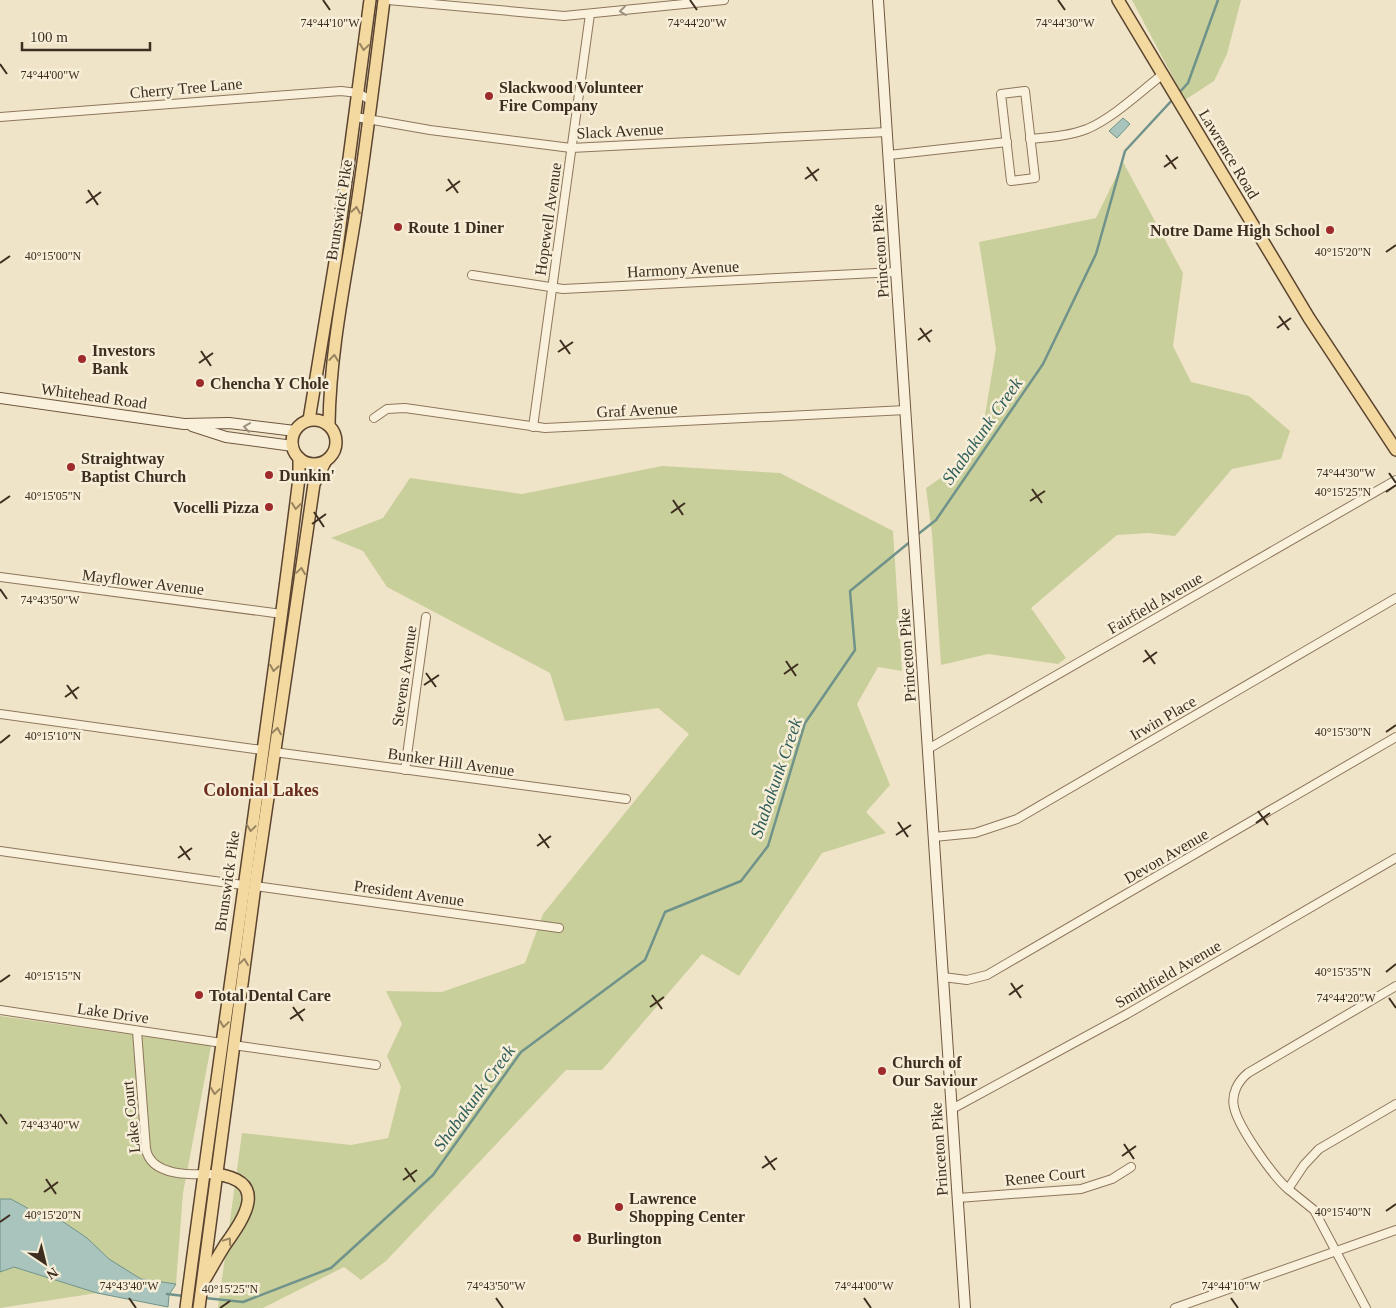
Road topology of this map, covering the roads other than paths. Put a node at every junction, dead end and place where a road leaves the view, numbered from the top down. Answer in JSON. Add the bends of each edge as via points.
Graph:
{"nodes":[{"id":1,"x":370,"y":0,"type":"edge"},
{"id":2,"x":386,"y":0,"type":"edge"},
{"id":3,"x":724,"y":0,"type":"edge"},
{"id":4,"x":878,"y":0,"type":"edge"},
{"id":5,"x":1118,"y":0,"type":"edge"},
{"id":6,"x":590,"y":14,"type":"junction"},
{"id":7,"x":1162,"y":75,"type":"junction"},
{"id":8,"x":358,"y":93,"type":"junction"},
{"id":9,"x":372,"y":101,"type":"junction"},
{"id":10,"x":0,"y":117,"type":"edge"},
{"id":11,"x":356,"y":117,"type":"junction"},
{"id":12,"x":370,"y":119,"type":"junction"},
{"id":13,"x":887,"y":132,"type":"junction"},
{"id":14,"x":1030,"y":139,"type":"junction"},
{"id":15,"x":1007,"y":142,"type":"junction"},
{"id":16,"x":571,"y":148,"type":"junction"},
{"id":17,"x":889,"y":156,"type":"junction"},
{"id":18,"x":336,"y":256,"type":"junction"},
{"id":19,"x":348,"y":258,"type":"junction"},
{"id":20,"x":896,"y":272,"type":"junction"},
{"id":21,"x":472,"y":275,"type":"dead end"},
{"id":22,"x":552,"y":288,"type":"junction"},
{"id":23,"x":0,"y":398,"type":"edge"},
{"id":24,"x":906,"y":410,"type":"junction"},
{"id":25,"x":374,"y":418,"type":"dead end"},
{"id":26,"x":309,"y":420,"type":"junction"},
{"id":27,"x":184,"y":424,"type":"junction"},
{"id":28,"x":329,"y":424,"type":"junction"},
{"id":29,"x":533,"y":427,"type":"junction"},
{"id":30,"x":295,"y":430,"type":"junction"},
{"id":31,"x":292,"y":446,"type":"junction"},
{"id":32,"x":1396,"y":450,"type":"edge"},
{"id":33,"x":299,"y":458,"type":"junction"},
{"id":34,"x":325,"y":462,"type":"junction"},
{"id":35,"x":1396,"y":480,"type":"edge"},
{"id":36,"x":0,"y":578,"type":"edge"},
{"id":37,"x":1396,"y":598,"type":"edge"},
{"id":38,"x":282,"y":614,"type":"junction"},
{"id":39,"x":426,"y":617,"type":"dead end"},
{"id":40,"x":0,"y":714,"type":"edge"},
{"id":41,"x":1396,"y":737,"type":"edge"},
{"id":42,"x":262,"y":750,"type":"junction"},
{"id":43,"x":928,"y":750,"type":"junction"},
{"id":44,"x":274,"y":752,"type":"junction"},
{"id":45,"x":405,"y":770,"type":"junction"},
{"id":46,"x":626,"y":799,"type":"dead end"},
{"id":47,"x":934,"y":837,"type":"junction"},
{"id":48,"x":0,"y":851,"type":"edge"},
{"id":49,"x":1396,"y":858,"type":"edge"},
{"id":50,"x":249,"y":885,"type":"junction"},
{"id":51,"x":559,"y":928,"type":"dead end"},
{"id":52,"x":943,"y":977,"type":"junction"},
{"id":53,"x":1396,"y":986,"type":"edge"},
{"id":54,"x":0,"y":1010,"type":"edge"},
{"id":55,"x":137,"y":1031,"type":"junction"},
{"id":56,"x":228,"y":1044,"type":"junction"},
{"id":57,"x":376,"y":1065,"type":"dead end"},
{"id":58,"x":1396,"y":1104,"type":"edge"},
{"id":59,"x":952,"y":1109,"type":"junction"},
{"id":60,"x":1131,"y":1167,"type":"dead end"},
{"id":61,"x":216,"y":1174,"type":"junction"},
{"id":62,"x":203,"y":1175,"type":"junction"},
{"id":63,"x":1288,"y":1189,"type":"junction"},
{"id":64,"x":958,"y":1198,"type":"junction"},
{"id":65,"x":1396,"y":1230,"type":"edge"},
{"id":66,"x":1334,"y":1252,"type":"junction"},
{"id":67,"x":202,"y":1286,"type":"junction"},
{"id":68,"x":186,"y":1308,"type":"edge"},
{"id":69,"x":199,"y":1308,"type":"edge"},
{"id":70,"x":965,"y":1308,"type":"edge"},
{"id":71,"x":1175,"y":1308,"type":"edge"},
{"id":72,"x":1366,"y":1308,"type":"edge"}],
"edges":[{"from":1,"to":8,"type":"main road","name":"Brunswick Pike","one_way":true},
{"from":2,"to":6,"type":"street","via":[[538,15]]},
{"from":2,"to":9,"type":"main road","name":"Brunswick Pike"},
{"from":3,"to":6,"type":"street","one_way":true},
{"from":4,"to":13,"type":"main road","name":"Princeton Pike"},
{"from":5,"to":7,"type":"main road","name":"Lawrence Road"},
{"from":6,"to":16,"type":"street","name":"Hopewell Avenue"},
{"from":7,"to":14,"type":"street","via":[[1088,128],[1071,134]]},
{"from":7,"to":32,"type":"main road","name":"Lawrence Road","via":[[1322,338]]},
{"from":8,"to":9,"type":"street","name":"Cherry Tree Lane"},
{"from":8,"to":10,"type":"street","name":"Cherry Tree Lane","via":[[299,93]]},
{"from":8,"to":11,"type":"main road","name":"Brunswick Pike"},
{"from":9,"to":12,"type":"main road","name":"Brunswick Pike"},
{"from":11,"to":12,"type":"street","name":"Slack Avenue"},
{"from":11,"to":18,"type":"main road","name":"Brunswick Pike"},
{"from":12,"to":16,"type":"street","name":"Slack Avenue"},
{"from":19,"to":12,"type":"main road","name":"Brunswick Pike","one_way":true},
{"from":13,"to":16,"type":"street","name":"Slack Avenue"},
{"from":13,"to":17,"type":"main road","name":"Princeton Pike"},
{"from":14,"to":15,"type":"street","via":[[1035,178],[1011,181]]},
{"from":14,"to":15,"type":"street","via":[[1025,91],[1009,93],[1002,94]]},
{"from":15,"to":17,"type":"street"},
{"from":16,"to":22,"type":"street","name":"Hopewell Avenue"},
{"from":17,"to":20,"type":"main road","name":"Princeton Pike"},
{"from":18,"to":19,"type":"street"},
{"from":18,"to":26,"type":"main road","name":"Brunswick Pike"},
{"from":28,"to":19,"type":"main road","name":"Brunswick Pike","one_way":true,"via":[[336,335]]},
{"from":20,"to":22,"type":"street","name":"Harmony Avenue"},
{"from":20,"to":24,"type":"main road","name":"Princeton Pike"},
{"from":21,"to":22,"type":"street","name":"Harmony Avenue"},
{"from":22,"to":29,"type":"street","name":"Hopewell Avenue"},
{"from":23,"to":27,"type":"main road","name":"Whitehead Road"},
{"from":24,"to":29,"type":"street","name":"Graf Avenue"},
{"from":24,"to":43,"type":"main road","name":"Princeton Pike"},
{"from":25,"to":29,"type":"street","name":"Graf Avenue","via":[[387,409],[405,408]]},
{"from":26,"to":28,"type":"main road","via":[[317,419]]},
{"from":26,"to":30,"type":"main road"},
{"from":30,"to":27,"type":"main road","name":"Whitehead Road","one_way":true,"via":[[229,423]]},
{"from":27,"to":31,"type":"main road","name":"Whitehead Road","via":[[226,437]]},
{"from":28,"to":34,"type":"main road","via":[[337,444]]},
{"from":30,"to":31,"type":"main road"},
{"from":31,"to":33,"type":"main road"},
{"from":33,"to":34,"type":"main road","via":[[308,464]]},
{"from":33,"to":38,"type":"main road","name":"Brunswick Pike","one_way":true},
{"from":44,"to":34,"type":"main road","name":"Brunswick Pike","one_way":true,"via":[[314,484]]},
{"from":35,"to":43,"type":"street","name":"Fairfield Avenue"},
{"from":36,"to":38,"type":"street","name":"Mayflower Avenue"},
{"from":37,"to":47,"type":"street","name":"Irwin Place","via":[[1017,818],[975,833]]},
{"from":38,"to":42,"type":"main road","name":"Brunswick Pike","one_way":true},
{"from":39,"to":45,"type":"street","name":"Stevens Avenue"},
{"from":40,"to":42,"type":"street"},
{"from":41,"to":52,"type":"street","name":"Devon Avenue","via":[[987,975],[967,980]]},
{"from":42,"to":50,"type":"main road","name":"Brunswick Pike","one_way":true},
{"from":43,"to":47,"type":"main road","name":"Princeton Pike"},
{"from":44,"to":45,"type":"street","name":"Bunker Hill Avenue"},
{"from":44,"to":50,"type":"main road","name":"Brunswick Pike"},
{"from":45,"to":46,"type":"street","name":"Bunker Hill Avenue"},
{"from":47,"to":52,"type":"main road","name":"Princeton Pike"},
{"from":48,"to":50,"type":"street","name":"President Avenue"},
{"from":49,"to":59,"type":"street","name":"Smithfield Avenue","via":[[1127,1014]]},
{"from":50,"to":51,"type":"street","name":"President Avenue"},
{"from":50,"to":56,"type":"main road","name":"Brunswick Pike"},
{"from":52,"to":59,"type":"main road","name":"Princeton Pike"},
{"from":53,"to":63,"type":"street","via":[[1248,1073],[1238,1083],[1233,1098],[1236,1115],[1270,1172]]},
{"from":54,"to":55,"type":"street","name":"Lake Drive"},
{"from":55,"to":56,"type":"street","name":"Lake Drive"},
{"from":55,"to":62,"type":"street","name":"Lake Court","via":[[147,1156],[162,1169]]},
{"from":56,"to":57,"type":"street","name":"Lake Drive"},
{"from":56,"to":61,"type":"main road","name":"Brunswick Pike"},
{"from":56,"to":62,"type":"main road","name":"Brunswick Pike","one_way":true},
{"from":58,"to":63,"type":"street","via":[[1319,1149]]},
{"from":59,"to":64,"type":"main road","name":"Princeton Pike"},
{"from":60,"to":64,"type":"street","name":"Renee Court","via":[[1112,1179],[1082,1189]]},
{"from":61,"to":62,"type":"street","name":"Lake Court"},
{"from":61,"to":67,"type":"main road","name":"Brunswick Pike"},
{"from":67,"to":61,"type":"main road","one_way":true,"via":[[248,1208],[242,1186],[229,1176]]},
{"from":62,"to":68,"type":"main road","name":"Brunswick Pike"},
{"from":63,"to":66,"type":"street","via":[[1314,1210]]},
{"from":64,"to":70,"type":"main road","name":"Princeton Pike"},
{"from":65,"to":66,"type":"street"},
{"from":66,"to":71,"type":"street"},
{"from":66,"to":72,"type":"street"},
{"from":67,"to":69,"type":"main road","name":"Brunswick Pike"}]}
